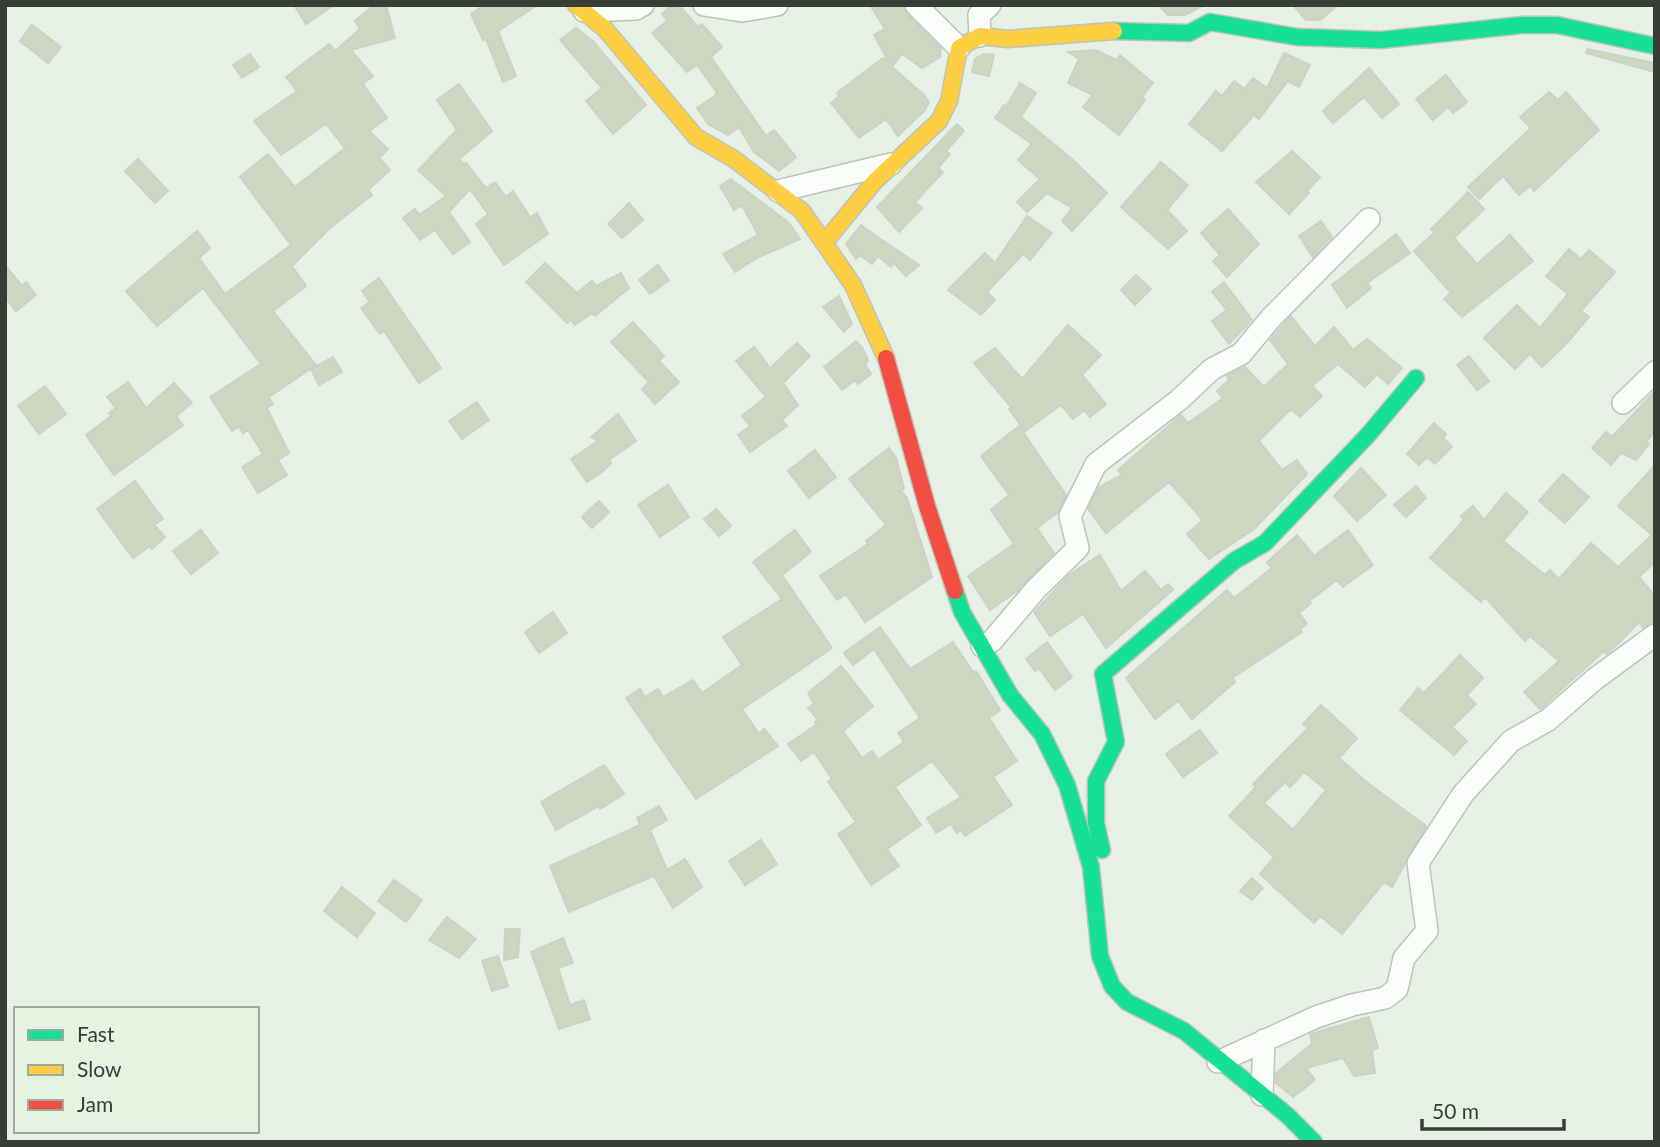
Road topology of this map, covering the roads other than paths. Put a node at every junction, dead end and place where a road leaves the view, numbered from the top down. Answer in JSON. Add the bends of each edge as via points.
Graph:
{"nodes":[{"id":1,"x":643,"y":5,"type":"edge"},
{"id":2,"x":705,"y":5,"type":"edge"},
{"id":3,"x":777,"y":5,"type":"edge"},
{"id":4,"x":916,"y":5,"type":"edge"},
{"id":5,"x":990,"y":5,"type":"edge"},
{"id":6,"x":580,"y":8,"type":"edge"},
{"id":7,"x":979,"y":36,"type":"junction"},
{"id":8,"x":1655,"y":46,"type":"edge"},
{"id":9,"x":959,"y":48,"type":"junction"},
{"id":10,"x":893,"y":164,"type":"junction"},
{"id":11,"x":778,"y":191,"type":"junction"},
{"id":12,"x":1369,"y":219,"type":"dead end"},
{"id":13,"x":824,"y":243,"type":"junction"},
{"id":14,"x":1655,"y":372,"type":"edge"},
{"id":15,"x":1416,"y":378,"type":"dead end"},
{"id":16,"x":1623,"y":403,"type":"dead end"},
{"id":17,"x":1655,"y":635,"type":"edge"},
{"id":18,"x":982,"y":646,"type":"junction"},
{"id":19,"x":1094,"y":908,"type":"junction"},
{"id":20,"x":1264,"y":1040,"type":"junction"},
{"id":21,"x":1218,"y":1062,"type":"junction"},
{"id":22,"x":1262,"y":1095,"type":"junction"},
{"id":23,"x":1314,"y":1142,"type":"edge"}],
"edges":[{"from":1,"to":6,"type":"street","via":[[636,9]]},
{"from":2,"to":3,"type":"street","via":[[742,11]]},
{"from":4,"to":9,"type":"street"},
{"from":5,"to":7,"type":"street","via":[[979,15]]},
{"from":6,"to":11,"type":"street","via":[[605,29],[696,137]]},
{"from":7,"to":8,"type":"street","via":[[1189,33],[1210,22],[1297,37],[1381,40],[1558,25]]},
{"from":7,"to":9,"type":"street"},
{"from":9,"to":10,"type":"street","via":[[939,121]]},
{"from":10,"to":11,"type":"street"},
{"from":10,"to":13,"type":"street"},
{"from":11,"to":13,"type":"street","via":[[802,211]]},
{"from":12,"to":18,"type":"street","via":[[1241,354],[1212,369],[1096,464],[1070,516],[1078,548],[992,641]]},
{"from":13,"to":18,"type":"street","via":[[853,285],[891,368],[941,552],[962,612]]},
{"from":14,"to":16,"type":"street"},
{"from":15,"to":19,"type":"street","via":[[1265,543],[1234,561],[1103,674],[1116,741],[1096,781],[1097,823],[1107,872]]},
{"from":17,"to":20,"type":"street","via":[[1548,720],[1511,741],[1462,794],[1418,863],[1427,931],[1404,958],[1397,989],[1385,998],[1340,1009]]},
{"from":18,"to":19,"type":"street","via":[[1010,695],[1042,734],[1067,785],[1091,867]]},
{"from":19,"to":21,"type":"street","via":[[1100,956],[1112,986],[1127,1002],[1184,1031]]},
{"from":20,"to":21,"type":"street"},
{"from":20,"to":22,"type":"street"},
{"from":21,"to":22,"type":"street"},
{"from":22,"to":23,"type":"street"}]}
